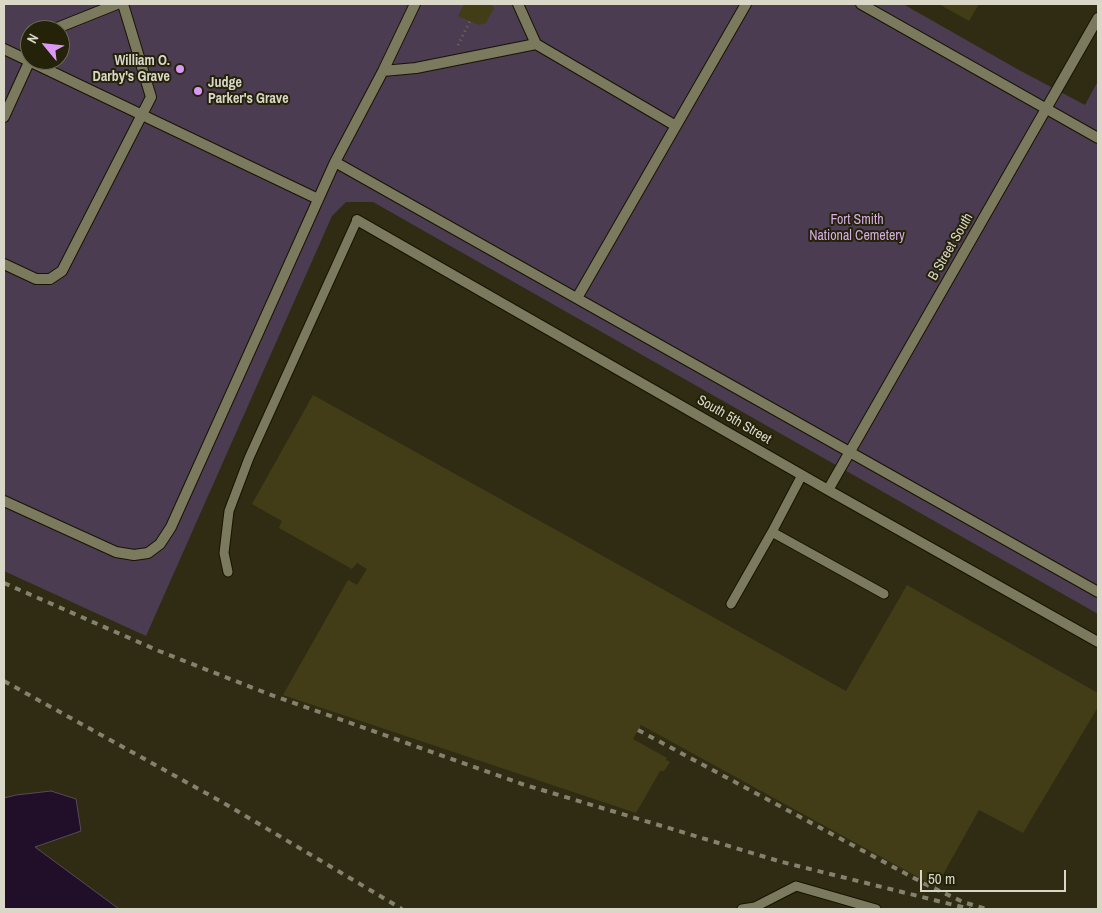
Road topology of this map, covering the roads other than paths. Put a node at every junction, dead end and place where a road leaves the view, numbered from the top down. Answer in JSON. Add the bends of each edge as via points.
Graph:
{"nodes":[{"id":1,"x":117,"y":4,"type":"edge"},
{"id":2,"x":123,"y":4,"type":"edge"},
{"id":3,"x":415,"y":4,"type":"edge"},
{"id":4,"x":518,"y":4,"type":"edge"},
{"id":5,"x":746,"y":4,"type":"edge"},
{"id":6,"x":861,"y":4,"type":"edge"},
{"id":7,"x":1098,"y":18,"type":"edge"},
{"id":8,"x":70,"y":23,"type":"edge"},
{"id":9,"x":536,"y":44,"type":"junction"},
{"id":10,"x":4,"y":49,"type":"edge"},
{"id":11,"x":20,"y":56,"type":"edge"},
{"id":12,"x":26,"y":70,"type":"edge"},
{"id":13,"x":49,"y":70,"type":"edge"},
{"id":14,"x":383,"y":71,"type":"junction"},
{"id":15,"x":1046,"y":108,"type":"junction"},
{"id":16,"x":142,"y":115,"type":"junction"},
{"id":17,"x":4,"y":117,"type":"edge"},
{"id":18,"x":676,"y":126,"type":"junction"},
{"id":19,"x":1098,"y":138,"type":"edge"},
{"id":20,"x":335,"y":162,"type":"junction"},
{"id":21,"x":318,"y":200,"type":"junction"},
{"id":22,"x":357,"y":220,"type":"joint"},
{"id":23,"x":4,"y":264,"type":"edge"},
{"id":24,"x":578,"y":298,"type":"junction"},
{"id":25,"x":850,"y":451,"type":"junction"},
{"id":26,"x":802,"y":475,"type":"junction"},
{"id":27,"x":828,"y":490,"type":"junction"},
{"id":28,"x":4,"y":501,"type":"edge"},
{"id":29,"x":772,"y":532,"type":"junction"},
{"id":30,"x":228,"y":572,"type":"dead end"},
{"id":31,"x":1098,"y":592,"type":"edge"},
{"id":32,"x":884,"y":594,"type":"dead end"},
{"id":33,"x":731,"y":604,"type":"dead end"},
{"id":34,"x":1098,"y":642,"type":"edge"},
{"id":35,"x":742,"y":909,"type":"edge"},
{"id":36,"x":876,"y":909,"type":"edge"}],
"edges":[{"from":1,"to":8,"type":"street"},
{"from":2,"to":16,"type":"street","via":[[151,98]]},
{"from":3,"to":14,"type":"street"},
{"from":4,"to":9,"type":"street"},
{"from":5,"to":18,"type":"street"},
{"from":6,"to":15,"type":"street"},
{"from":7,"to":15,"type":"street","name":"B Street South"},
{"from":9,"to":14,"type":"street","via":[[416,68]]},
{"from":9,"to":18,"type":"street"},
{"from":10,"to":11,"type":"street"},
{"from":12,"to":17,"type":"street"},
{"from":13,"to":16,"type":"street"},
{"from":14,"to":20,"type":"street"},
{"from":15,"to":19,"type":"street"},
{"from":15,"to":25,"type":"street","name":"B Street South"},
{"from":16,"to":21,"type":"street"},
{"from":16,"to":23,"type":"street","via":[[62,271],[50,279],[36,279]]},
{"from":18,"to":24,"type":"street"},
{"from":20,"to":21,"type":"street"},
{"from":20,"to":24,"type":"street"},
{"from":21,"to":28,"type":"street","via":[[171,527],[160,544],[148,553],[116,552]]},
{"from":22,"to":26,"type":"street","name":"South 5th Street"},
{"from":22,"to":30,"type":"lane","via":[[249,458],[229,511],[224,553]]},
{"from":24,"to":25,"type":"street"},
{"from":25,"to":27,"type":"street","name":"B Street South"},
{"from":25,"to":31,"type":"street"},
{"from":26,"to":27,"type":"street","name":"South 5th Street"},
{"from":26,"to":29,"type":"lane"},
{"from":27,"to":34,"type":"street","name":"South 5th Street"},
{"from":29,"to":32,"type":"lane"},
{"from":29,"to":33,"type":"lane"},
{"from":35,"to":36,"type":"lane","via":[[796,886]]}]}
